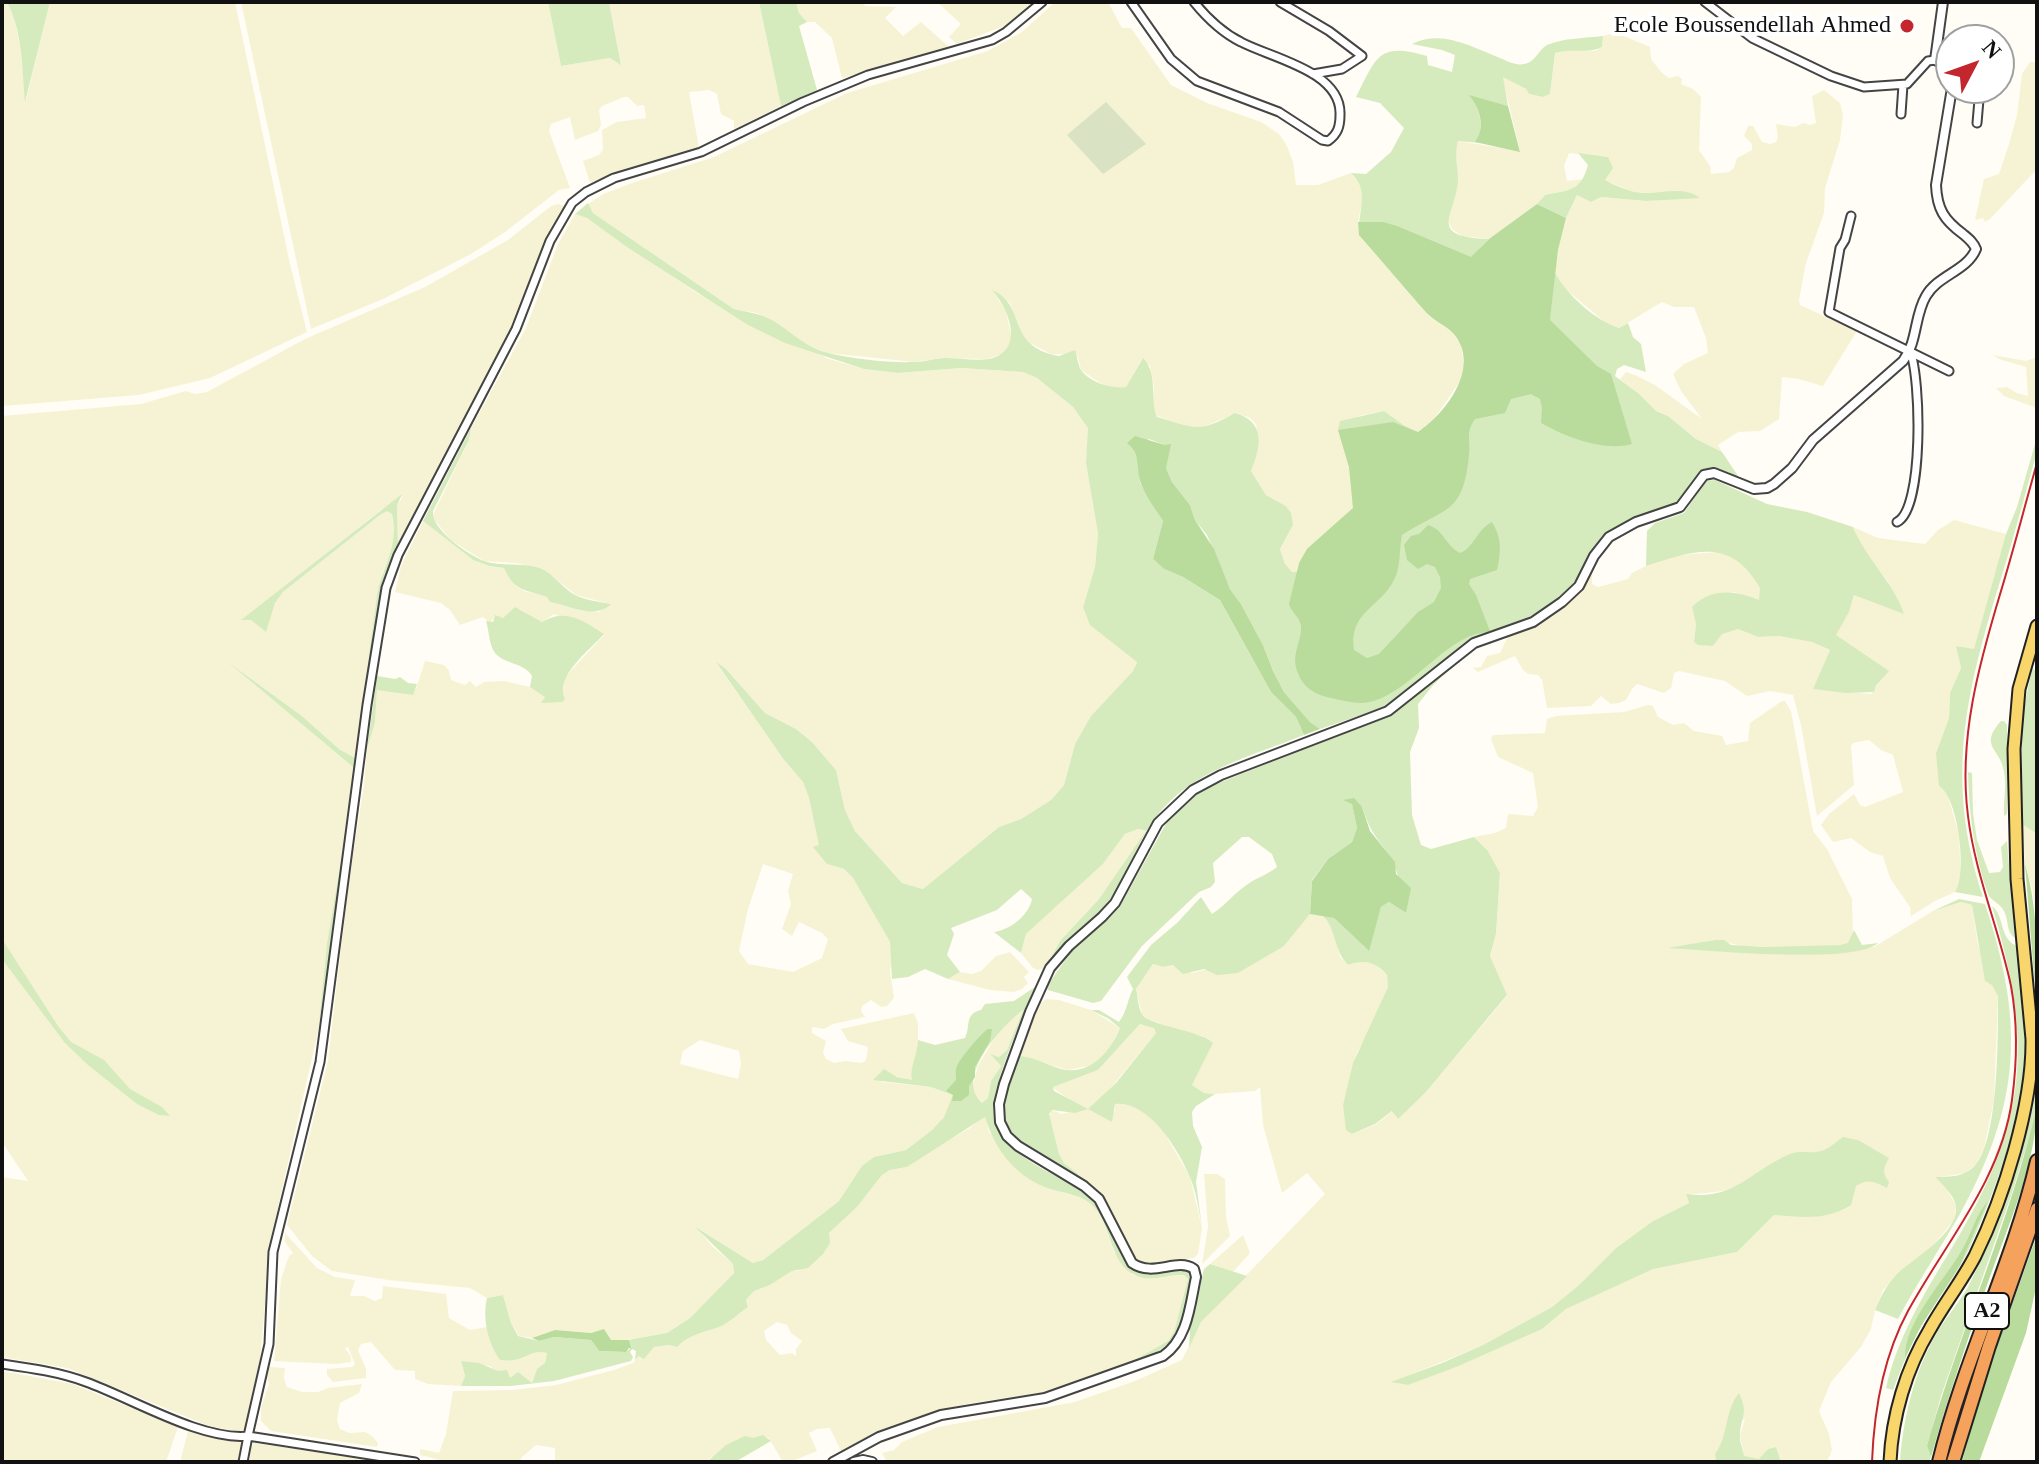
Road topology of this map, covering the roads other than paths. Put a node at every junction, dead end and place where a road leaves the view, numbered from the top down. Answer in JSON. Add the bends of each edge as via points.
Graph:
{"nodes":[{"id":1,"x":1042,"y":2,"type":"edge"},
{"id":2,"x":1131,"y":2,"type":"edge"},
{"id":3,"x":1194,"y":2,"type":"edge"},
{"id":4,"x":1280,"y":2,"type":"edge"},
{"id":5,"x":1705,"y":2,"type":"edge"},
{"id":6,"x":1943,"y":2,"type":"edge"},
{"id":7,"x":1940,"y":24,"type":"edge"},
{"id":8,"x":1935,"y":60,"type":"edge"},
{"id":9,"x":1313,"y":74,"type":"junction"},
{"id":10,"x":1903,"y":85,"type":"junction"},
{"id":11,"x":1949,"y":104,"type":"edge"},
{"id":12,"x":1979,"y":104,"type":"edge"},
{"id":13,"x":1901,"y":114,"type":"dead end"},
{"id":14,"x":1977,"y":123,"type":"dead end"},
{"id":15,"x":1851,"y":216,"type":"dead end"},
{"id":16,"x":1910,"y":351,"type":"junction"},
{"id":17,"x":1949,"y":371,"type":"dead end"},
{"id":18,"x":1897,"y":522,"type":"dead end"},
{"id":19,"x":2037,"y":626,"type":"edge"},
{"id":20,"x":2037,"y":1161,"type":"edge"},
{"id":21,"x":2037,"y":1209,"type":"edge"},
{"id":22,"x":2,"y":1364,"type":"edge"},
{"id":23,"x":248,"y":1436,"type":"junction"},
{"id":24,"x":243,"y":1462,"type":"edge"},
{"id":25,"x":415,"y":1462,"type":"edge"},
{"id":26,"x":833,"y":1462,"type":"edge"},
{"id":27,"x":854,"y":1462,"type":"edge"},
{"id":28,"x":872,"y":1462,"type":"edge"},
{"id":29,"x":1890,"y":1462,"type":"edge"},
{"id":30,"x":1939,"y":1462,"type":"edge"},
{"id":31,"x":1953,"y":1462,"type":"edge"}],
"edges":[{"from":1,"to":23,"type":"street","via":[[992,40],[868,75],[703,151],[600,184],[572,203],[560,222],[516,329],[398,555],[386,588],[320,1062],[273,1252],[269,1344]]},
{"from":2,"to":9,"type":"street","via":[[1171,59],[1197,81],[1279,112],[1328,141],[1337,133],[1340,108],[1335,93]]},
{"from":3,"to":9,"type":"street","via":[[1240,42]]},
{"from":4,"to":9,"type":"street","via":[[1362,56],[1342,69]]},
{"from":5,"to":10,"type":"street","via":[[1752,38],[1802,64],[1859,86]]},
{"from":6,"to":7,"type":"street"},
{"from":8,"to":10,"type":"street"},
{"from":10,"to":13,"type":"street"},
{"from":11,"to":16,"type":"street","via":[[1936,199],[1945,218],[1976,249],[1927,294]]},
{"from":12,"to":14,"type":"street"},
{"from":15,"to":16,"type":"street","via":[[1829,312]]},
{"from":16,"to":17,"type":"street"},
{"from":16,"to":18,"type":"street","via":[[1916,365],[1917,468],[1907,514]]},
{"from":16,"to":26,"type":"street","via":[[1813,440],[1774,484],[1754,489],[1714,473],[1704,475],[1680,507],[1609,537],[1579,586],[1533,622],[1474,643],[1388,711],[1210,780],[1171,809],[1115,903],[1050,968],[1004,1084],[999,1116],[1018,1146],[1099,1199],[1132,1263],[1150,1270],[1184,1265],[1194,1269],[1181,1337],[1163,1356],[1088,1384],[1045,1398],[941,1415],[879,1437]]},
{"from":19,"to":29,"type":"main road","via":[[2015,725],[2017,879],[2032,1039],[2027,1100],[1981,1242],[1910,1370],[1895,1420]]},
{"from":20,"to":30,"type":"highway","number":"A2"},
{"from":21,"to":31,"type":"highway","number":"A2"},
{"from":22,"to":23,"type":"street","via":[[67,1376],[192,1426]]},
{"from":23,"to":24,"type":"street"},
{"from":23,"to":25,"type":"street"},
{"from":27,"to":28,"type":"street"}]}
